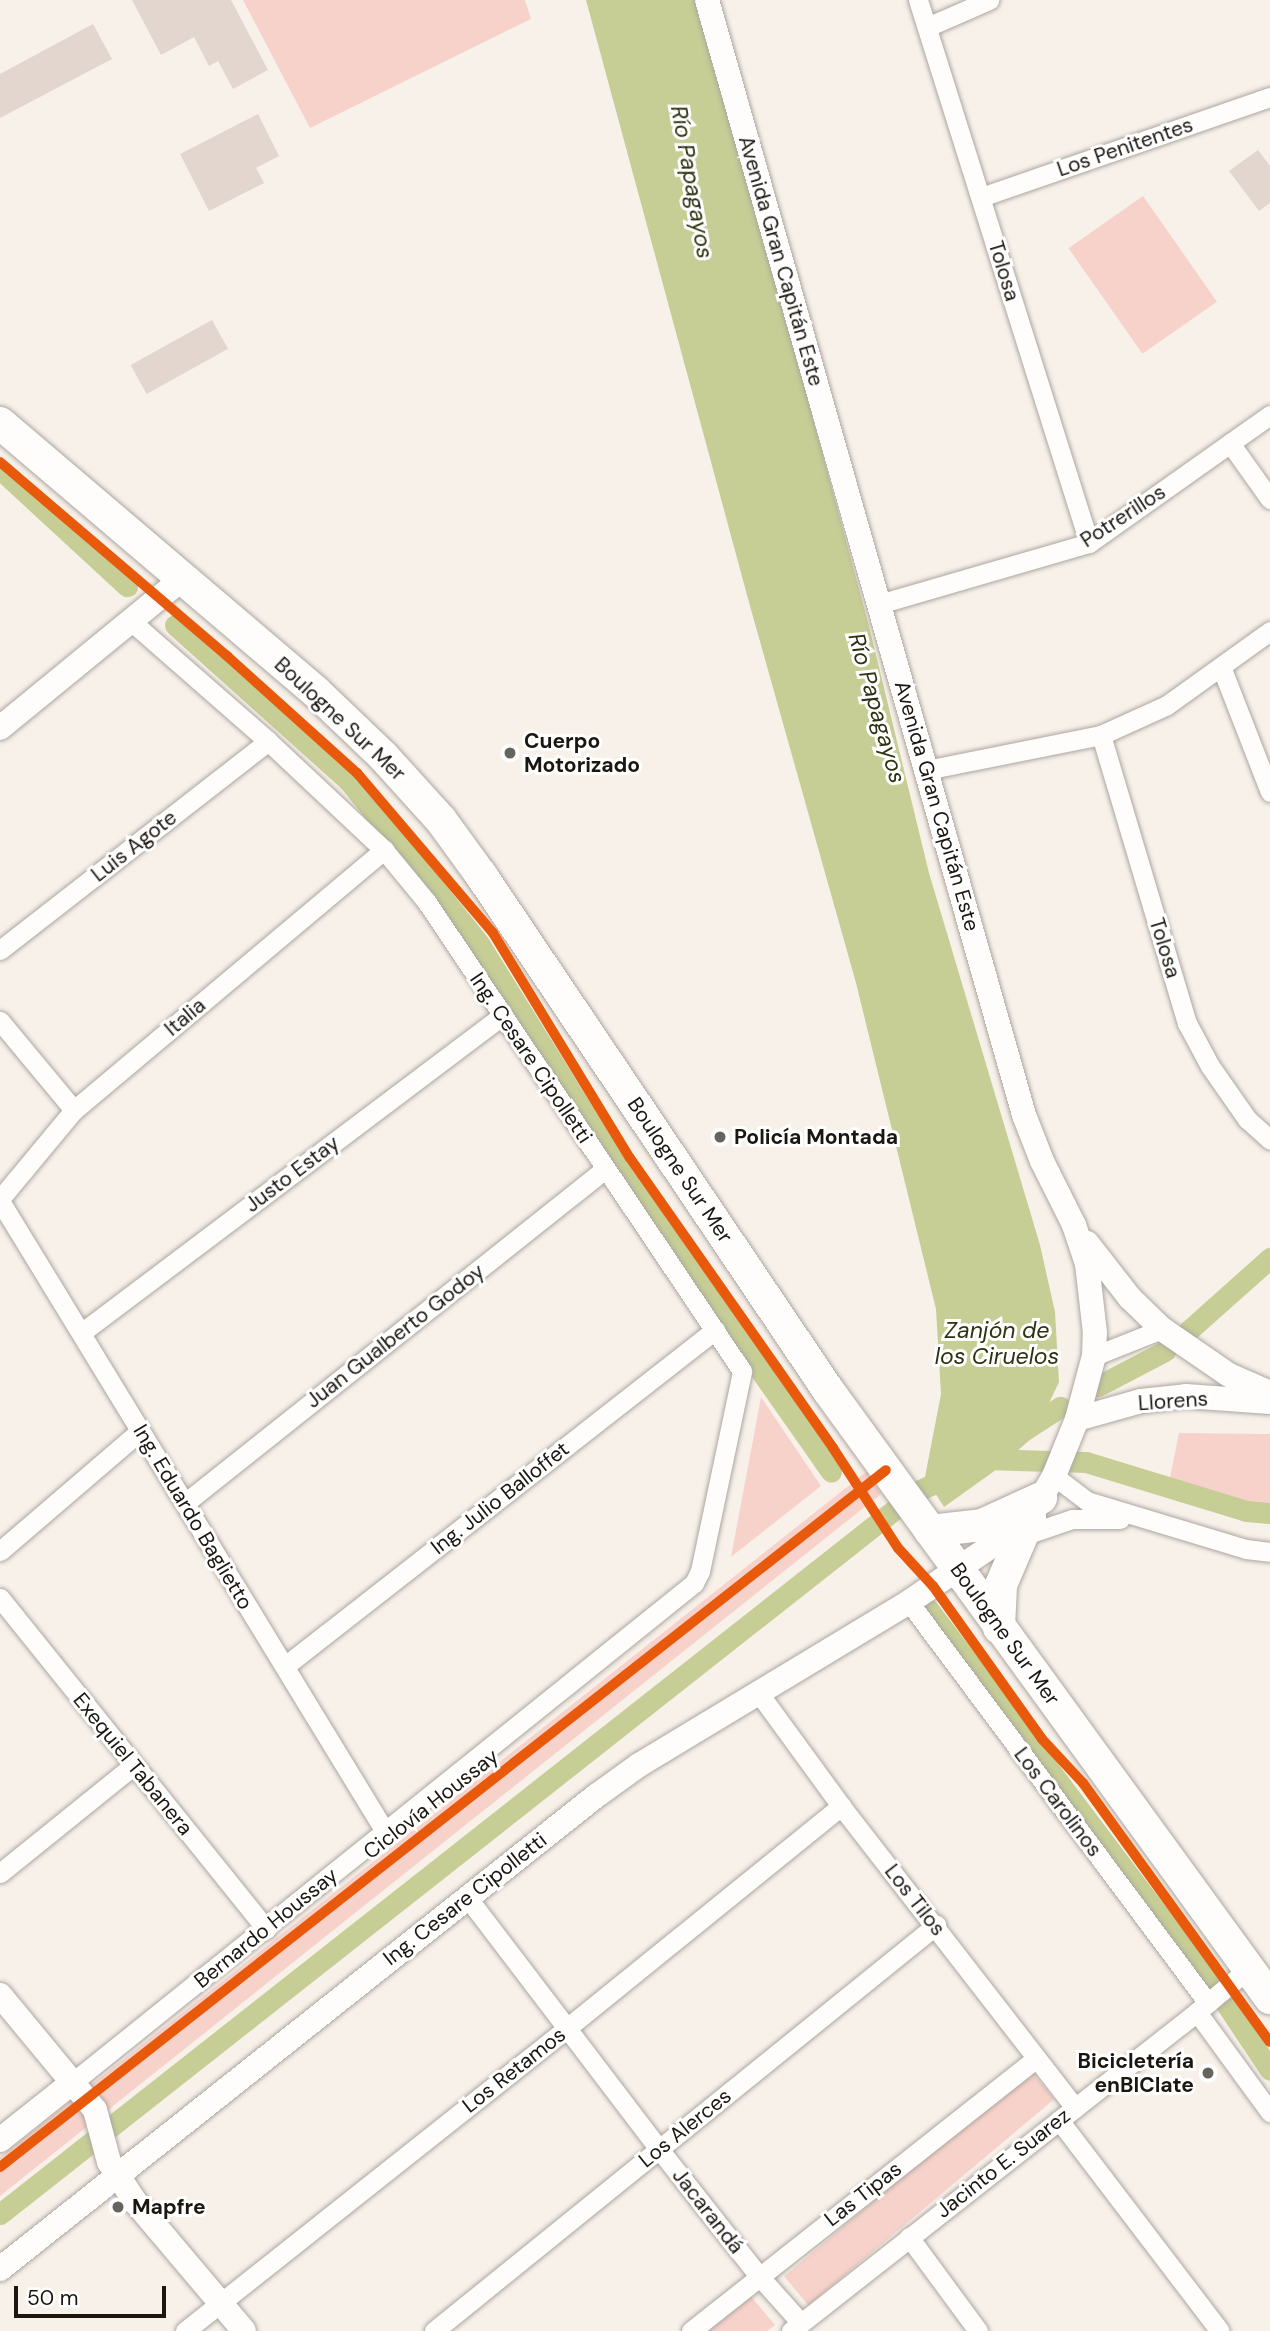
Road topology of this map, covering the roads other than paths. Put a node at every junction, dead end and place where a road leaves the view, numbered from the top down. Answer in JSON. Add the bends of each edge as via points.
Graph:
{"nodes":[{"id":1,"x":707,"y":0,"type":"edge"},
{"id":2,"x":918,"y":0,"type":"edge"},
{"id":3,"x":989,"y":0,"type":"edge"},
{"id":4,"x":928,"y":27,"type":"junction"},
{"id":5,"x":1270,"y":97,"type":"edge"},
{"id":6,"x":981,"y":197,"type":"junction"},
{"id":7,"x":1270,"y":415,"type":"edge"},
{"id":8,"x":0,"y":423,"type":"edge"},
{"id":9,"x":1230,"y":443,"type":"junction"},
{"id":10,"x":1270,"y":499,"type":"edge"},
{"id":11,"x":1089,"y":543,"type":"junction"},
{"id":12,"x":182,"y":579,"type":"junction"},
{"id":13,"x":879,"y":604,"type":"junction"},
{"id":14,"x":132,"y":622,"type":"junction"},
{"id":15,"x":1270,"y":631,"type":"edge"},
{"id":16,"x":1222,"y":669,"type":"junction"},
{"id":17,"x":0,"y":729,"type":"edge"},
{"id":18,"x":1101,"y":735,"type":"junction"},
{"id":19,"x":268,"y":741,"type":"junction"},
{"id":20,"x":926,"y":769,"type":"junction"},
{"id":21,"x":1270,"y":792,"type":"edge"},
{"id":22,"x":384,"y":850,"type":"junction"},
{"id":23,"x":0,"y":950,"type":"edge"},
{"id":24,"x":503,"y":1015,"type":"junction"},
{"id":25,"x":0,"y":1021,"type":"edge"},
{"id":26,"x":74,"y":1110,"type":"junction"},
{"id":27,"x":1270,"y":1140,"type":"edge"},
{"id":28,"x":605,"y":1169,"type":"junction"},
{"id":29,"x":0,"y":1200,"type":"edge"},
{"id":30,"x":1074,"y":1225,"type":"junction"},
{"id":31,"x":1162,"y":1329,"type":"junction"},
{"id":32,"x":715,"y":1330,"type":"junction"},
{"id":33,"x":81,"y":1333,"type":"junction"},
{"id":34,"x":1094,"y":1356,"type":"junction"},
{"id":35,"x":1270,"y":1393,"type":"edge"},
{"id":36,"x":1270,"y":1402,"type":"edge"},
{"id":37,"x":1073,"y":1427,"type":"junction"},
{"id":38,"x":140,"y":1431,"type":"junction"},
{"id":39,"x":1041,"y":1500,"type":"junction"},
{"id":40,"x":185,"y":1503,"type":"junction"},
{"id":41,"x":1156,"y":1524,"type":"junction"},
{"id":42,"x":930,"y":1531,"type":"junction"},
{"id":43,"x":0,"y":1551,"type":"edge"},
{"id":44,"x":1270,"y":1552,"type":"edge"},
{"id":45,"x":958,"y":1569,"type":"junction"},
{"id":46,"x":694,"y":1583,"type":"joint"},
{"id":47,"x":0,"y":1598,"type":"edge"},
{"id":48,"x":909,"y":1602,"type":"junction"},
{"id":49,"x":999,"y":1628,"type":"junction"},
{"id":50,"x":285,"y":1666,"type":"junction"},
{"id":51,"x":758,"y":1692,"type":"junction"},
{"id":52,"x":134,"y":1765,"type":"junction"},
{"id":53,"x":841,"y":1806,"type":"junction"},
{"id":54,"x":386,"y":1833,"type":"junction"},
{"id":55,"x":0,"y":1873,"type":"edge"},
{"id":56,"x":467,"y":1896,"type":"junction"},
{"id":57,"x":936,"y":1925,"type":"junction"},
{"id":58,"x":266,"y":1929,"type":"junction"},
{"id":59,"x":1248,"y":1969,"type":"junction"},
{"id":60,"x":0,"y":1995,"type":"edge"},
{"id":61,"x":1270,"y":1998,"type":"edge"},
{"id":62,"x":1202,"y":2008,"type":"junction"},
{"id":63,"x":567,"y":2028,"type":"junction"},
{"id":64,"x":1036,"y":2059,"type":"junction"},
{"id":65,"x":73,"y":2082,"type":"junction"},
{"id":66,"x":1075,"y":2108,"type":"junction"},
{"id":67,"x":1270,"y":2112,"type":"edge"},
{"id":68,"x":1059,"y":2120,"type":"junction"},
{"id":69,"x":0,"y":2140,"type":"edge"},
{"id":70,"x":659,"y":2149,"type":"junction"},
{"id":71,"x":114,"y":2169,"type":"junction"},
{"id":72,"x":908,"y":2237,"type":"junction"},
{"id":73,"x":0,"y":2269,"type":"edge"},
{"id":74,"x":759,"y":2276,"type":"junction"},
{"id":75,"x":221,"y":2302,"type":"junction"},
{"id":76,"x":796,"y":2327,"type":"edge"},
{"id":77,"x":185,"y":2331,"type":"edge"},
{"id":78,"x":244,"y":2331,"type":"edge"},
{"id":79,"x":434,"y":2331,"type":"edge"},
{"id":80,"x":691,"y":2331,"type":"edge"},
{"id":81,"x":978,"y":2331,"type":"edge"},
{"id":82,"x":1220,"y":2331,"type":"edge"}],
"edges":[{"from":1,"to":13,"type":"street","name":"Avenida Gran Capitán Este"},
{"from":2,"to":4,"type":"street","name":"Tolosa"},
{"from":3,"to":4,"type":"street"},
{"from":4,"to":6,"type":"street","name":"Tolosa"},
{"from":5,"to":6,"type":"street","name":"Los Penitentes"},
{"from":6,"to":11,"type":"street","name":"Tolosa"},
{"from":7,"to":9,"type":"street","name":"Potrerillos"},
{"from":8,"to":12,"type":"main road","name":"Boulogne Sur Mer"},
{"from":9,"to":10,"type":"street"},
{"from":9,"to":11,"type":"street","name":"Potrerillos"},
{"from":11,"to":13,"type":"street","name":"Potrerillos"},
{"from":12,"to":14,"type":"street"},
{"from":12,"to":42,"type":"main road","name":"Boulogne Sur Mer","via":[[346,720],[413,788],[462,847],[828,1390]]},
{"from":13,"to":20,"type":"street","name":"Avenida Gran Capitán Este"},
{"from":14,"to":17,"type":"street"},
{"from":14,"to":19,"type":"street","name":"Ing. Cesare Cipolletti"},
{"from":15,"to":16,"type":"street"},
{"from":16,"to":18,"type":"street","via":[[1167,705]]},
{"from":16,"to":21,"type":"street"},
{"from":18,"to":20,"type":"street"},
{"from":18,"to":27,"type":"street","name":"Tolosa","via":[[1187,1023],[1247,1119]]},
{"from":19,"to":22,"type":"street","name":"Ing. Cesare Cipolletti"},
{"from":19,"to":23,"type":"street","name":"Luis Agote"},
{"from":20,"to":30,"type":"street","name":"Avenida Gran Capitán Este","via":[[1024,1115]]},
{"from":22,"to":24,"type":"street","name":"Ing. Cesare Cipolletti","via":[[426,901]]},
{"from":22,"to":26,"type":"street","name":"Italia"},
{"from":24,"to":28,"type":"street","name":"Ing. Cesare Cipolletti"},
{"from":24,"to":33,"type":"street","name":"Justo Estay"},
{"from":25,"to":26,"type":"street"},
{"from":26,"to":29,"type":"street","name":"Italia"},
{"from":28,"to":32,"type":"street","name":"Ing. Cesare Cipolletti"},
{"from":28,"to":40,"type":"street","name":"Juan Gualberto Godoy"},
{"from":29,"to":33,"type":"street","name":"Ing. Eduardo Baglietto"},
{"from":30,"to":31,"type":"street","name":"Llorens","via":[[1130,1298]]},
{"from":30,"to":34,"type":"street","name":"Avenida Gran Capitán Este","via":[[1092,1287]]},
{"from":31,"to":34,"type":"street"},
{"from":31,"to":35,"type":"street","name":"Llorens","via":[[1228,1375]]},
{"from":32,"to":46,"type":"street","name":"Ing. Cesare Cipolletti","via":[[742,1371]]},
{"from":32,"to":50,"type":"street","name":"Ing. Julio Balloffet"},
{"from":33,"to":38,"type":"street","name":"Ing. Eduardo Baglietto"},
{"from":34,"to":37,"type":"street","name":"Avenida Gran Capitán Este"},
{"from":36,"to":37,"type":"street","name":"Llorens","via":[[1186,1396],[1141,1401]]},
{"from":37,"to":39,"type":"street","name":"Avenida Gran Capitán Este"},
{"from":38,"to":40,"type":"street","name":"Ing. Eduardo Baglietto"},
{"from":38,"to":43,"type":"street"},
{"from":39,"to":41,"type":"street","via":[[1087,1501]]},
{"from":39,"to":41,"type":"street","via":[[1072,1519]]},
{"from":39,"to":42,"type":"main road","via":[[982,1525]]},
{"from":39,"to":45,"type":"street"},
{"from":39,"to":49,"type":"main road","via":[[1001,1585]]},
{"from":40,"to":50,"type":"street","name":"Ing. Eduardo Baglietto"},
{"from":41,"to":44,"type":"street"},
{"from":42,"to":45,"type":"main road","name":"Boulogne Sur Mer"},
{"from":45,"to":48,"type":"street","name":"Ing. Cesare Cipolletti"},
{"from":45,"to":49,"type":"main road","name":"Boulogne Sur Mer"},
{"from":46,"to":54,"type":"street","name":"Bernardo Houssay"},
{"from":47,"to":52,"type":"street","name":"Exequiel Tabanera"},
{"from":48,"to":51,"type":"street","name":"Ing. Cesare Cipolletti"},
{"from":48,"to":62,"type":"street","name":"Los Carolinos"},
{"from":49,"to":59,"type":"main road","name":"Boulogne Sur Mer"},
{"from":50,"to":54,"type":"street","name":"Ing. Eduardo Baglietto"},
{"from":51,"to":53,"type":"street","name":"Los Tilos"},
{"from":51,"to":56,"type":"street","name":"Ing. Cesare Cipolletti","via":[[617,1780]]},
{"from":52,"to":55,"type":"street"},
{"from":52,"to":58,"type":"street","name":"Exequiel Tabanera"},
{"from":53,"to":57,"type":"street","name":"Los Tilos"},
{"from":53,"to":63,"type":"street","name":"Los Retamos"},
{"from":54,"to":58,"type":"street","name":"Bernardo Houssay"},
{"from":56,"to":63,"type":"street","name":"Jacarandá"},
{"from":56,"to":71,"type":"street","name":"Ing. Cesare Cipolletti"},
{"from":57,"to":64,"type":"street","name":"Los Tilos"},
{"from":57,"to":70,"type":"street","name":"Los Alerces"},
{"from":58,"to":65,"type":"street","name":"Bernardo Houssay"},
{"from":59,"to":61,"type":"main road","name":"Boulogne Sur Mer"},
{"from":59,"to":62,"type":"street","name":"Jacinto E. Suarez"},
{"from":60,"to":65,"type":"street"},
{"from":62,"to":66,"type":"street","name":"Jacinto E. Suarez"},
{"from":62,"to":67,"type":"street","name":"Los Carolinos"},
{"from":63,"to":70,"type":"street","name":"Jacarandá"},
{"from":63,"to":75,"type":"street","name":"Los Retamos"},
{"from":64,"to":66,"type":"street","name":"Los Tilos"},
{"from":64,"to":74,"type":"street","name":"Las Tipas"},
{"from":65,"to":69,"type":"street","name":"Bernardo Houssay"},
{"from":65,"to":71,"type":"street","via":[[95,2110]]},
{"from":66,"to":68,"type":"street","name":"Jacinto E. Suarez"},
{"from":68,"to":72,"type":"street","name":"Jacinto E. Suarez"},
{"from":68,"to":82,"type":"street"},
{"from":70,"to":74,"type":"street","name":"Jacarandá"},
{"from":70,"to":79,"type":"street","name":"Los Alerces"},
{"from":71,"to":73,"type":"street","name":"Ing. Cesare Cipolletti"},
{"from":71,"to":75,"type":"street","via":[[136,2203]]},
{"from":72,"to":76,"type":"street","name":"Jacinto E. Suarez"},
{"from":72,"to":81,"type":"street"},
{"from":74,"to":76,"type":"street","name":"Jacarandá"},
{"from":74,"to":80,"type":"street","name":"Las Tipas"},
{"from":75,"to":77,"type":"street","name":"Los Retamos"},
{"from":75,"to":78,"type":"street"}]}
